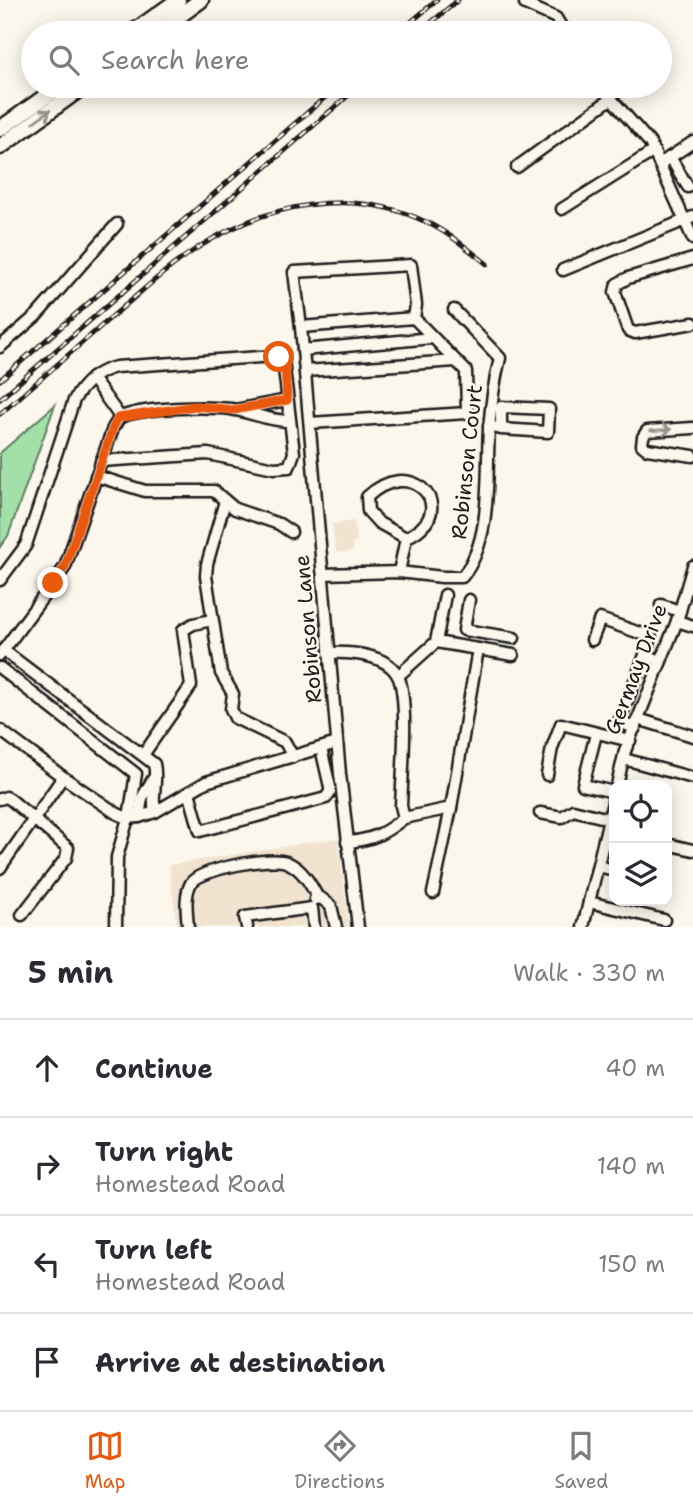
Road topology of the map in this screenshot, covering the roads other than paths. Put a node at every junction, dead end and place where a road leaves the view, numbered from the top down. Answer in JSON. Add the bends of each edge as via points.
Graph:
{"nodes":[{"id":1,"x":178,"y":0,"type":"edge"},
{"id":2,"x":201,"y":0,"type":"edge"},
{"id":3,"x":526,"y":4,"type":"dead end"},
{"id":4,"x":149,"y":21,"type":"edge"},
{"id":5,"x":172,"y":21,"type":"edge"},
{"id":6,"x":558,"y":21,"type":"edge"},
{"id":7,"x":43,"y":98,"type":"edge"},
{"id":8,"x":67,"y":98,"type":"edge"},
{"id":9,"x":612,"y":98,"type":"joint"},
{"id":10,"x":0,"y":129,"type":"edge"},
{"id":11,"x":693,"y":142,"type":"edge"},
{"id":12,"x":0,"y":147,"type":"edge"},
{"id":13,"x":654,"y":151,"type":"junction"},
{"id":14,"x":670,"y":157,"type":"junction"},
{"id":15,"x":660,"y":164,"type":"junction"},
{"id":16,"x":517,"y":167,"type":"dead end"},
{"id":17,"x":690,"y":186,"type":"edge"},
{"id":18,"x":674,"y":194,"type":"junction"},
{"id":19,"x":562,"y":209,"type":"dead end"},
{"id":20,"x":690,"y":219,"type":"edge"},
{"id":21,"x":117,"y":224,"type":"dead end"},
{"id":22,"x":693,"y":239,"type":"edge"},
{"id":23,"x":693,"y":259,"type":"edge"},
{"id":24,"x":564,"y":270,"type":"dead end"},
{"id":25,"x":454,"y":310,"type":"dead end"},
{"id":26,"x":414,"y":318,"type":"junction"},
{"id":27,"x":693,"y":323,"type":"edge"},
{"id":28,"x":301,"y":327,"type":"junction"},
{"id":29,"x":432,"y":338,"type":"junction"},
{"id":30,"x":0,"y":347,"type":"edge"},
{"id":31,"x":303,"y":350,"type":"junction"},
{"id":32,"x":456,"y":361,"type":"junction"},
{"id":33,"x":305,"y":371,"type":"junction"},
{"id":34,"x":92,"y":377,"type":"junction"},
{"id":35,"x":287,"y":400,"type":"junction"},
{"id":36,"x":234,"y":410,"type":"junction"},
{"id":37,"x":120,"y":417,"type":"junction"},
{"id":38,"x":289,"y":421,"type":"junction"},
{"id":39,"x":310,"y":423,"type":"junction"},
{"id":40,"x":489,"y":426,"type":"junction"},
{"id":41,"x":693,"y":428,"type":"edge"},
{"id":42,"x":501,"y":429,"type":"junction"},
{"id":43,"x":693,"y":456,"type":"edge"},
{"id":44,"x":101,"y":461,"type":"junction"},
{"id":45,"x":96,"y":476,"type":"junction"},
{"id":46,"x":225,"y":501,"type":"junction"},
{"id":47,"x":291,"y":531,"type":"dead end"},
{"id":48,"x":406,"y":538,"type":"junction"},
{"id":49,"x":693,"y":566,"type":"edge"},
{"id":50,"x":399,"y":572,"type":"junction"},
{"id":51,"x":323,"y":574,"type":"junction"},
{"id":52,"x":0,"y":580,"type":"edge"},
{"id":53,"x":445,"y":595,"type":"dead end"},
{"id":54,"x":469,"y":600,"type":"dead end"},
{"id":55,"x":661,"y":605,"type":"dead end"},
{"id":56,"x":678,"y":616,"type":"junction"},
{"id":57,"x":212,"y":620,"type":"junction"},
{"id":58,"x":693,"y":626,"type":"edge"},
{"id":59,"x":464,"y":630,"type":"junction"},
{"id":60,"x":514,"y":638,"type":"dead end"},
{"id":61,"x":592,"y":640,"type":"dead end"},
{"id":62,"x":436,"y":642,"type":"junction"},
{"id":63,"x":461,"y":646,"type":"junction"},
{"id":64,"x":478,"y":649,"type":"junction"},
{"id":65,"x":2,"y":652,"type":"edge"},
{"id":66,"x":329,"y":653,"type":"junction"},
{"id":67,"x":513,"y":655,"type":"dead end"},
{"id":68,"x":645,"y":655,"type":"junction"},
{"id":69,"x":662,"y":661,"type":"junction"},
{"id":70,"x":0,"y":668,"type":"edge"},
{"id":71,"x":398,"y":676,"type":"junction"},
{"id":72,"x":637,"y":723,"type":"junction"},
{"id":73,"x":0,"y":730,"type":"edge"},
{"id":74,"x":596,"y":734,"type":"junction"},
{"id":75,"x":693,"y":736,"type":"edge"},
{"id":76,"x":630,"y":741,"type":"junction"},
{"id":77,"x":337,"y":743,"type":"junction"},
{"id":78,"x":321,"y":748,"type":"junction"},
{"id":79,"x":143,"y":755,"type":"junction"},
{"id":80,"x":293,"y":757,"type":"junction"},
{"id":81,"x":624,"y":759,"type":"junction"},
{"id":82,"x":155,"y":772,"type":"junction"},
{"id":83,"x":547,"y":775,"type":"dead end"},
{"id":84,"x":63,"y":777,"type":"junction"},
{"id":85,"x":693,"y":778,"type":"edge"},
{"id":86,"x":618,"y":780,"type":"edge"},
{"id":87,"x":609,"y":791,"type":"edge"},
{"id":88,"x":189,"y":792,"type":"junction"},
{"id":89,"x":0,"y":799,"type":"edge"},
{"id":90,"x":451,"y":808,"type":"junction"},
{"id":91,"x":155,"y":812,"type":"junction"},
{"id":92,"x":540,"y":813,"type":"dead end"},
{"id":93,"x":139,"y":817,"type":"junction"},
{"id":94,"x":127,"y":818,"type":"junction"},
{"id":95,"x":404,"y":818,"type":"junction"},
{"id":96,"x":34,"y":819,"type":"junction"},
{"id":97,"x":609,"y":827,"type":"edge"},
{"id":98,"x":347,"y":842,"type":"junction"},
{"id":99,"x":609,"y":843,"type":"edge"},
{"id":100,"x":672,"y":845,"type":"edge"},
{"id":101,"x":693,"y":850,"type":"edge"},
{"id":102,"x":598,"y":866,"type":"junction"},
{"id":103,"x":0,"y":868,"type":"edge"},
{"id":104,"x":609,"y":869,"type":"edge"},
{"id":105,"x":433,"y":893,"type":"dead end"},
{"id":106,"x":589,"y":902,"type":"junction"},
{"id":107,"x":315,"y":903,"type":"junction"},
{"id":108,"x":22,"y":915,"type":"dead end"},
{"id":109,"x":664,"y":920,"type":"dead end"},
{"id":110,"x":116,"y":927,"type":"edge"},
{"id":111,"x":188,"y":927,"type":"edge"},
{"id":112,"x":247,"y":927,"type":"edge"},
{"id":113,"x":314,"y":927,"type":"edge"},
{"id":114,"x":336,"y":927,"type":"edge"},
{"id":115,"x":358,"y":927,"type":"edge"},
{"id":116,"x":583,"y":927,"type":"edge"}],
"edges":[{"from":1,"to":4,"type":"highway"},
{"from":2,"to":5,"type":"highway"},
{"from":3,"to":6,"type":"street"},
{"from":7,"to":10,"type":"highway"},
{"from":12,"to":8,"type":"highway","one_way":true},
{"from":9,"to":13,"type":"street"},
{"from":9,"to":16,"type":"street"},
{"from":11,"to":14,"type":"street"},
{"from":13,"to":15,"type":"street"},
{"from":13,"to":19,"type":"street"},
{"from":14,"to":15,"type":"street"},
{"from":14,"to":17,"type":"street"},
{"from":15,"to":18,"type":"street"},
{"from":17,"to":18,"type":"street"},
{"from":18,"to":20,"type":"street"},
{"from":20,"to":22,"type":"street"},
{"from":20,"to":24,"type":"street"},
{"from":21,"to":30,"type":"street","via":[[37,315]]},
{"from":23,"to":27,"type":"street","via":[[628,278],[617,284],[615,292],[628,330],[635,334]]},
{"from":25,"to":40,"type":"street","name":"Robinson Court","via":[[500,358]]},
{"from":26,"to":28,"type":"street"},
{"from":26,"to":28,"type":"street","name":"Robinson Lane","via":[[411,265],[294,272]]},
{"from":26,"to":29,"type":"street"},
{"from":28,"to":31,"type":"street","name":"Robinson Lane"},
{"from":29,"to":31,"type":"street"},
{"from":29,"to":32,"type":"street"},
{"from":31,"to":33,"type":"street","name":"Robinson Lane"},
{"from":32,"to":33,"type":"street"},
{"from":32,"to":39,"type":"street","via":[[466,371],[467,413]]},
{"from":33,"to":39,"type":"street","name":"Robinson Lane"},
{"from":34,"to":35,"type":"street","via":[[116,367],[275,356],[285,365]]},
{"from":34,"to":37,"type":"street"},
{"from":34,"to":52,"type":"street","via":[[74,400],[26,545]]},
{"from":35,"to":36,"type":"street"},
{"from":35,"to":38,"type":"street"},
{"from":36,"to":37,"type":"street","via":[[195,406]]},
{"from":36,"to":38,"type":"street"},
{"from":37,"to":44,"type":"street"},
{"from":38,"to":44,"type":"street","via":[[293,463],[283,469],[208,454]]},
{"from":39,"to":51,"type":"street","name":"Robinson Lane"},
{"from":40,"to":42,"type":"street"},
{"from":40,"to":50,"type":"street","name":"Robinson Court","via":[[484,520],[470,567],[462,577]]},
{"from":43,"to":41,"type":"street","one_way":true,"via":[[642,445],[647,431]]},
{"from":42,"to":42,"type":"street","via":[[548,432],[548,409],[501,407]]},
{"from":44,"to":45,"type":"street"},
{"from":45,"to":46,"type":"street","via":[[145,491],[214,491]]},
{"from":45,"to":65,"type":"street","via":[[65,567]]},
{"from":46,"to":47,"type":"street"},
{"from":46,"to":57,"type":"street","via":[[206,564]]},
{"from":48,"to":48,"type":"street","via":[[428,519],[428,496],[413,482],[382,485],[367,498],[368,511]]},
{"from":48,"to":50,"type":"street"},
{"from":49,"to":56,"type":"street","name":"Germay Drive"},
{"from":50,"to":51,"type":"street","name":"Robinson Court"},
{"from":51,"to":66,"type":"street","name":"Robinson Lane"},
{"from":53,"to":62,"type":"street"},
{"from":54,"to":59,"type":"street"},
{"from":55,"to":56,"type":"street"},
{"from":56,"to":58,"type":"street"},
{"from":56,"to":69,"type":"street","name":"Germay Drive"},
{"from":57,"to":79,"type":"street","via":[[183,629],[191,686]]},
{"from":57,"to":80,"type":"street","via":[[221,673],[233,694],[232,714],[285,742]]},
{"from":59,"to":60,"type":"street"},
{"from":59,"to":63,"type":"street"},
{"from":61,"to":68,"type":"street","via":[[600,619],[651,637]]},
{"from":62,"to":63,"type":"street"},
{"from":62,"to":71,"type":"street"},
{"from":63,"to":64,"type":"street"},
{"from":64,"to":67,"type":"street"},
{"from":64,"to":90,"type":"street"},
{"from":65,"to":79,"type":"street"},
{"from":66,"to":71,"type":"street","via":[[365,654]]},
{"from":66,"to":77,"type":"street","name":"Robinson Lane"},
{"from":68,"to":69,"type":"street"},
{"from":68,"to":72,"type":"street","via":[[620,722]]},
{"from":69,"to":72,"type":"street","name":"Germay Drive"},
{"from":70,"to":94,"type":"street","via":[[133,770],[136,779]]},
{"from":71,"to":95,"type":"street","via":[[403,706]]},
{"from":72,"to":75,"type":"street"},
{"from":72,"to":76,"type":"street","name":"Germay Drive"},
{"from":73,"to":84,"type":"street"},
{"from":74,"to":76,"type":"street"},
{"from":74,"to":83,"type":"street","via":[[561,724]]},
{"from":74,"to":87,"type":"street","via":[[583,785]]},
{"from":76,"to":81,"type":"street","name":"Germay Drive"},
{"from":77,"to":78,"type":"street"},
{"from":77,"to":98,"type":"street","name":"Robinson Lane"},
{"from":78,"to":80,"type":"street"},
{"from":78,"to":88,"type":"street","via":[[330,787],[326,798],[200,831]]},
{"from":79,"to":82,"type":"street","via":[[154,764]]},
{"from":80,"to":88,"type":"street","via":[[206,782]]},
{"from":81,"to":85,"type":"street"},
{"from":81,"to":86,"type":"street","name":"Germay Drive"},
{"from":82,"to":91,"type":"street"},
{"from":82,"to":93,"type":"street","via":[[142,798]]},
{"from":84,"to":94,"type":"street"},
{"from":84,"to":96,"type":"street"},
{"from":88,"to":91,"type":"street"},
{"from":89,"to":96,"type":"street","via":[[10,799]]},
{"from":90,"to":95,"type":"street"},
{"from":90,"to":105,"type":"street"},
{"from":91,"to":93,"type":"street"},
{"from":92,"to":97,"type":"street","via":[[562,817],[573,810]]},
{"from":93,"to":94,"type":"street"},
{"from":94,"to":110,"type":"street","via":[[117,857]]},
{"from":95,"to":98,"type":"street","via":[[385,834]]},
{"from":96,"to":103,"type":"street"},
{"from":96,"to":108,"type":"street","via":[[64,844],[68,853]]},
{"from":98,"to":115,"type":"street","name":"Robinson Lane"},
{"from":99,"to":102,"type":"street"},
{"from":100,"to":101,"type":"street"},
{"from":102,"to":104,"type":"street"},
{"from":102,"to":106,"type":"street"},
{"from":106,"to":109,"type":"street"},
{"from":106,"to":116,"type":"street"},
{"from":107,"to":111,"type":"street","via":[[301,871],[282,860],[227,867],[191,883],[186,898]]},
{"from":107,"to":112,"type":"street","via":[[245,917]]},
{"from":107,"to":113,"type":"street"},
{"from":107,"to":114,"type":"street","via":[[321,898],[331,906]]}]}
